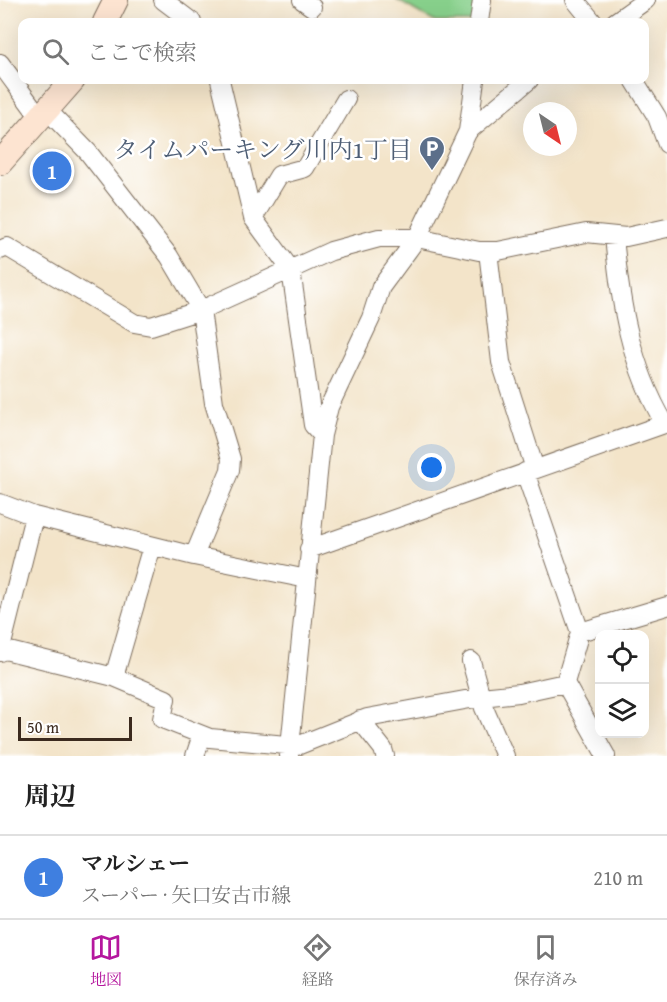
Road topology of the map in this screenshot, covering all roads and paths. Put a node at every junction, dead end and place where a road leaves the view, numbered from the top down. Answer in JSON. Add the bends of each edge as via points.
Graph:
{"nodes":[{"id":1,"x":116,"y":0,"type":"edge"},
{"id":2,"x":163,"y":0,"type":"edge"},
{"id":3,"x":482,"y":0,"type":"edge"},
{"id":4,"x":575,"y":0,"type":"edge"},
{"id":5,"x":646,"y":0,"type":"edge"},
{"id":6,"x":107,"y":18,"type":"edge"},
{"id":7,"x":187,"y":18,"type":"edge"},
{"id":8,"x":480,"y":18,"type":"edge"},
{"id":9,"x":590,"y":18,"type":"edge"},
{"id":10,"x":621,"y":18,"type":"edge"},
{"id":11,"x":0,"y":63,"type":"edge"},
{"id":12,"x":70,"y":84,"type":"edge"},
{"id":13,"x":221,"y":84,"type":"edge"},
{"id":14,"x":474,"y":84,"type":"edge"},
{"id":15,"x":524,"y":84,"type":"edge"},
{"id":16,"x":636,"y":84,"type":"edge"},
{"id":17,"x":346,"y":99,"type":"dead end"},
{"id":18,"x":45,"y":113,"type":"junction"},
{"id":19,"x":468,"y":131,"type":"junction"},
{"id":20,"x":667,"y":144,"type":"edge"},
{"id":21,"x":0,"y":162,"type":"edge"},
{"id":22,"x":253,"y":218,"type":"junction"},
{"id":23,"x":667,"y":228,"type":"edge"},
{"id":24,"x":614,"y":236,"type":"junction"},
{"id":25,"x":417,"y":238,"type":"junction"},
{"id":26,"x":0,"y":250,"type":"edge"},
{"id":27,"x":488,"y":251,"type":"junction"},
{"id":28,"x":291,"y":270,"type":"junction"},
{"id":29,"x":201,"y":310,"type":"junction"},
{"id":30,"x":666,"y":424,"type":"edge"},
{"id":31,"x":322,"y":435,"type":"junction"},
{"id":32,"x":530,"y":471,"type":"junction"},
{"id":33,"x":0,"y":503,"type":"edge"},
{"id":34,"x":33,"y":516,"type":"junction"},
{"id":35,"x":152,"y":546,"type":"junction"},
{"id":36,"x":309,"y":549,"type":"junction"},
{"id":37,"x":194,"y":556,"type":"junction"},
{"id":38,"x":307,"y":579,"type":"junction"},
{"id":39,"x":667,"y":606,"type":"edge"},
{"id":40,"x":580,"y":632,"type":"junction"},
{"id":41,"x":0,"y":650,"type":"edge"},
{"id":42,"x":471,"y":661,"type":"dead end"},
{"id":43,"x":114,"y":677,"type":"junction"},
{"id":44,"x":565,"y":683,"type":"junction"},
{"id":45,"x":482,"y":697,"type":"junction"},
{"id":46,"x":360,"y":720,"type":"junction"},
{"id":47,"x":202,"y":735,"type":"junction"},
{"id":48,"x":290,"y":751,"type":"edge"},
{"id":49,"x":195,"y":756,"type":"edge"},
{"id":50,"x":385,"y":756,"type":"edge"},
{"id":51,"x":505,"y":756,"type":"edge"},
{"id":52,"x":606,"y":756,"type":"edge"}],
"edges":[{"from":1,"to":6,"type":"main road"},
{"from":2,"to":7,"type":"street"},
{"from":3,"to":8,"type":"street"},
{"from":4,"to":9,"type":"street"},
{"from":5,"to":10,"type":"street"},
{"from":11,"to":18,"type":"street","via":[[33,108]]},
{"from":12,"to":18,"type":"main road"},
{"from":13,"to":22,"type":"street"},
{"from":14,"to":19,"type":"street"},
{"from":15,"to":19,"type":"street"},
{"from":16,"to":20,"type":"street","via":[[657,117]]},
{"from":17,"to":22,"type":"street","via":[[305,168],[279,175]]},
{"from":18,"to":21,"type":"main road"},
{"from":18,"to":29,"type":"street","via":[[52,115],[88,152],[169,256]]},
{"from":19,"to":25,"type":"street"},
{"from":22,"to":28,"type":"street"},
{"from":23,"to":24,"type":"street"},
{"from":24,"to":27,"type":"street","via":[[586,233]]},
{"from":24,"to":30,"type":"street","via":[[619,298],[633,356],[647,393]]},
{"from":25,"to":27,"type":"street"},
{"from":25,"to":28,"type":"street","via":[[380,238],[360,243],[331,251]]},
{"from":25,"to":31,"type":"street","via":[[381,286],[371,318],[329,407]]},
{"from":26,"to":29,"type":"street","via":[[7,247],[134,322],[151,326]]},
{"from":27,"to":32,"type":"street","via":[[501,362]]},
{"from":28,"to":29,"type":"street"},
{"from":28,"to":31,"type":"street","via":[[313,425]]},
{"from":29,"to":37,"type":"street","via":[[214,403],[231,459],[230,471]]},
{"from":30,"to":32,"type":"street"},
{"from":31,"to":36,"type":"street"},
{"from":32,"to":36,"type":"street"},
{"from":32,"to":40,"type":"street"},
{"from":33,"to":34,"type":"street"},
{"from":34,"to":35,"type":"street"},
{"from":34,"to":41,"type":"street"},
{"from":35,"to":37,"type":"street"},
{"from":35,"to":43,"type":"street"},
{"from":36,"to":38,"type":"street"},
{"from":37,"to":38,"type":"street"},
{"from":38,"to":48,"type":"street"},
{"from":39,"to":40,"type":"street"},
{"from":40,"to":44,"type":"street"},
{"from":41,"to":43,"type":"street"},
{"from":42,"to":45,"type":"street"},
{"from":43,"to":47,"type":"street","via":[[166,699],[162,720]]},
{"from":44,"to":45,"type":"street"},
{"from":44,"to":52,"type":"street"},
{"from":45,"to":46,"type":"street"},
{"from":45,"to":51,"type":"street"},
{"from":46,"to":48,"type":"street"},
{"from":46,"to":50,"type":"street"},
{"from":47,"to":48,"type":"street"},
{"from":47,"to":49,"type":"street"}]}
